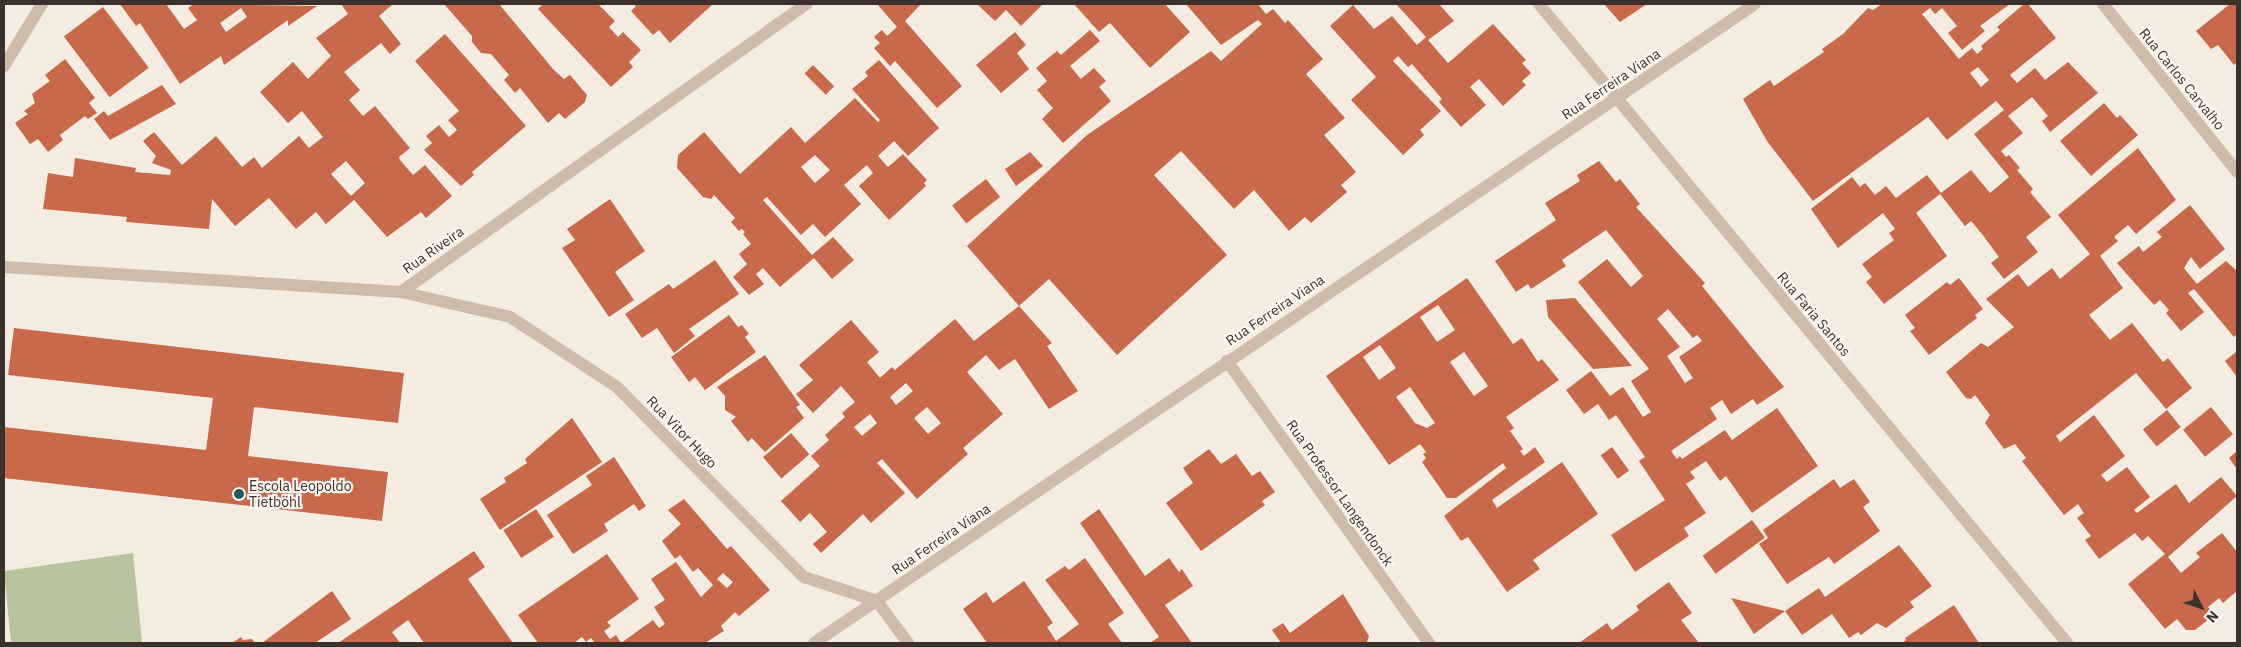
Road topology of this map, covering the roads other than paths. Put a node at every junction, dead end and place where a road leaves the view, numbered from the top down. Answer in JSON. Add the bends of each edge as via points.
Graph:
{"nodes":[{"id":1,"x":42,"y":4,"type":"edge"},
{"id":2,"x":807,"y":4,"type":"edge"},
{"id":3,"x":1539,"y":4,"type":"edge"},
{"id":4,"x":1755,"y":4,"type":"edge"},
{"id":5,"x":2103,"y":4,"type":"edge"},
{"id":6,"x":4,"y":66,"type":"edge"},
{"id":7,"x":1617,"y":99,"type":"junction"},
{"id":8,"x":2237,"y":172,"type":"edge"},
{"id":9,"x":4,"y":267,"type":"edge"},
{"id":10,"x":401,"y":292,"type":"junction"},
{"id":11,"x":1227,"y":361,"type":"junction"},
{"id":12,"x":877,"y":601,"type":"junction"},
{"id":13,"x":814,"y":643,"type":"edge"},
{"id":14,"x":908,"y":643,"type":"edge"},
{"id":15,"x":1429,"y":643,"type":"edge"},
{"id":16,"x":2067,"y":643,"type":"edge"}],
"edges":[{"from":1,"to":6,"type":"street"},
{"from":2,"to":10,"type":"street","name":"Rua Riveira"},
{"from":3,"to":7,"type":"street","name":"Rua Faria Santos"},
{"from":4,"to":7,"type":"street","name":"Rua Ferreira Viana"},
{"from":5,"to":8,"type":"street","name":"Rua Carlos Carvalho"},
{"from":7,"to":11,"type":"street","name":"Rua Ferreira Viana"},
{"from":7,"to":16,"type":"street","name":"Rua Faria Santos"},
{"from":9,"to":10,"type":"street","name":"Rua Riveira"},
{"from":10,"to":12,"type":"street","name":"Rua Vitor Hugo","via":[[510,317],[617,387],[804,577]]},
{"from":11,"to":12,"type":"street","name":"Rua Ferreira Viana"},
{"from":11,"to":15,"type":"street","name":"Rua Professor Langendonck"},
{"from":12,"to":13,"type":"street","name":"Rua Ferreira Viana"},
{"from":12,"to":14,"type":"street"}]}
